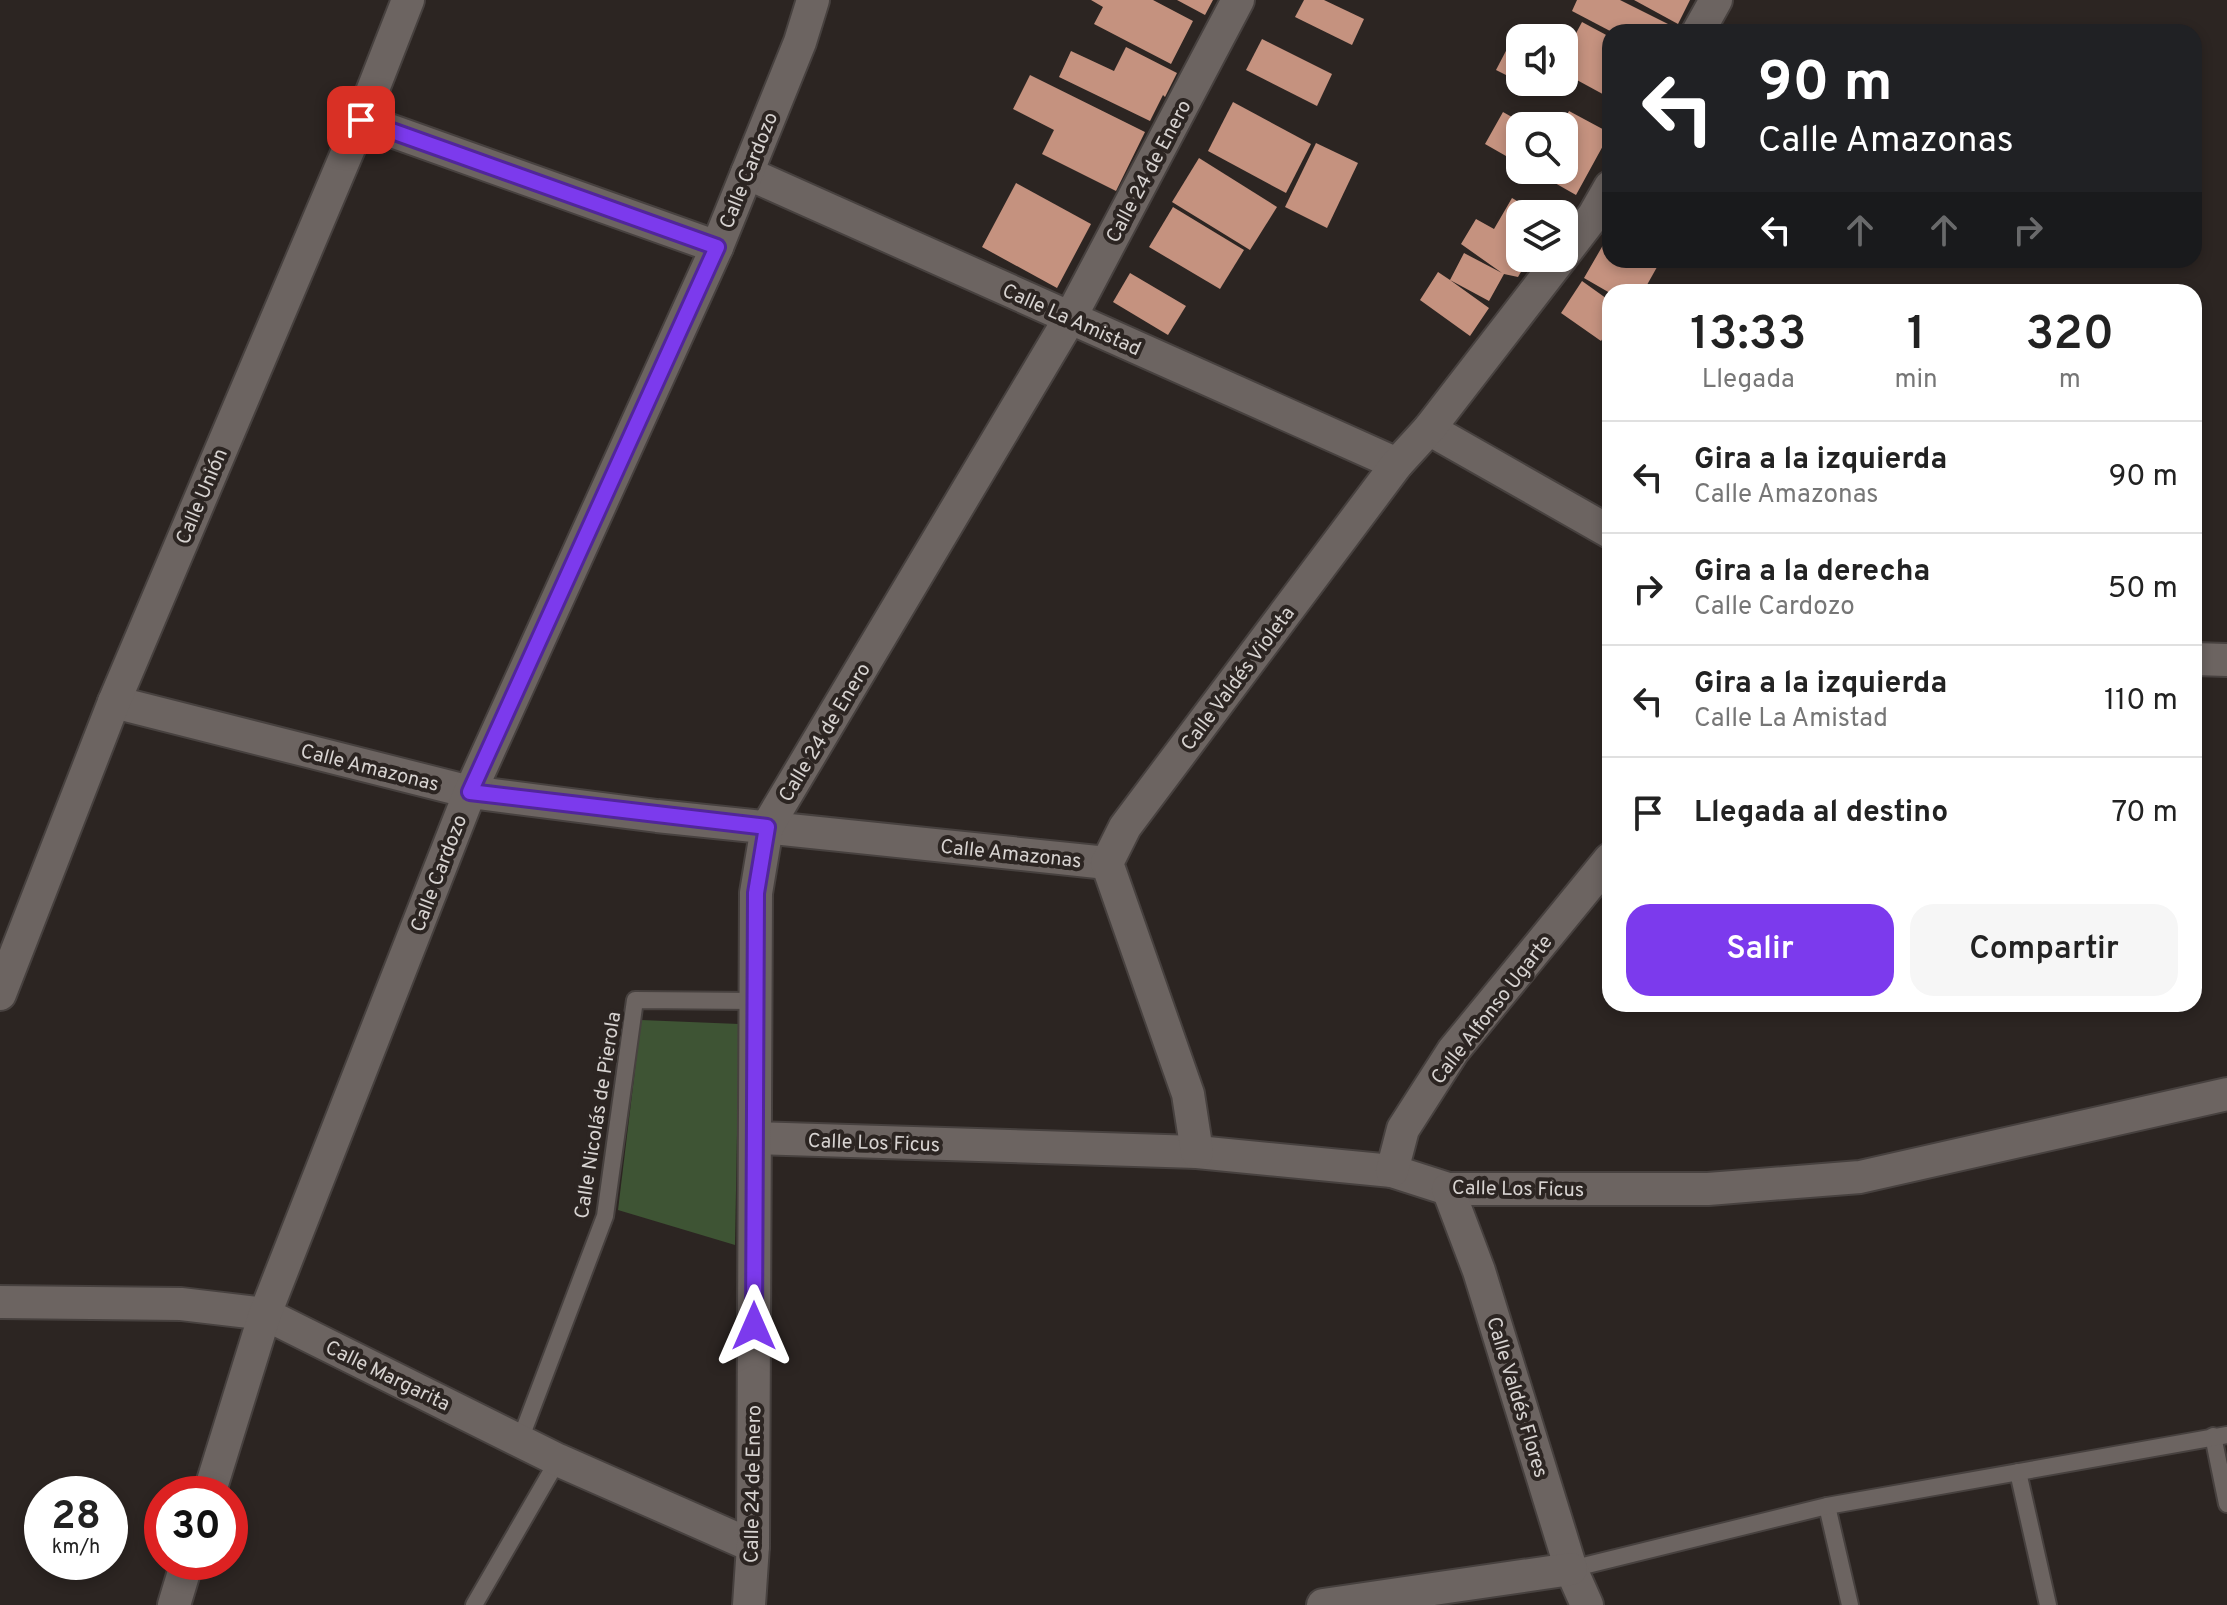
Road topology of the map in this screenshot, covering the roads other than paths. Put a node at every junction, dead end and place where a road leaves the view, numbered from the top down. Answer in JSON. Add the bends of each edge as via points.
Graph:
{"nodes":[{"id":1,"x":408,"y":0,"type":"edge"},
{"id":2,"x":813,"y":0,"type":"edge"},
{"id":3,"x":1238,"y":0,"type":"edge"},
{"id":4,"x":1716,"y":0,"type":"edge"},
{"id":5,"x":1702,"y":24,"type":"edge"},
{"id":6,"x":361,"y":120,"type":"junction"},
{"id":7,"x":747,"y":173,"type":"junction"},
{"id":8,"x":1602,"y":201,"type":"edge"},
{"id":9,"x":1578,"y":236,"type":"edge"},
{"id":10,"x":717,"y":247,"type":"junction"},
{"id":11,"x":1550,"y":272,"type":"edge"},
{"id":12,"x":1070,"y":318,"type":"junction"},
{"id":13,"x":1429,"y":429,"type":"junction"},
{"id":14,"x":1397,"y":464,"type":"junction"},
{"id":15,"x":1602,"y":527,"type":"edge"},
{"id":16,"x":2202,"y":659,"type":"edge"},
{"id":17,"x":2227,"y":660,"type":"edge"},
{"id":18,"x":114,"y":702,"type":"junction"},
{"id":19,"x":470,"y":792,"type":"junction"},
{"id":20,"x":767,"y":827,"type":"junction"},
{"id":21,"x":1107,"y":863,"type":"junction"},
{"id":22,"x":1602,"y":869,"type":"edge"},
{"id":23,"x":3,"y":978,"type":"edge"},
{"id":24,"x":756,"y":1001,"type":"junction"},
{"id":25,"x":2227,"y":1094,"type":"edge"},
{"id":26,"x":755,"y":1138,"type":"junction"},
{"id":27,"x":1197,"y":1152,"type":"junction"},
{"id":28,"x":1392,"y":1171,"type":"junction"},
{"id":29,"x":1448,"y":1189,"type":"junction"},
{"id":30,"x":0,"y":1302,"type":"edge"},
{"id":31,"x":265,"y":1314,"type":"junction"},
{"id":32,"x":2220,"y":1436,"type":"edge"},
{"id":33,"x":520,"y":1440,"type":"junction"},
{"id":34,"x":558,"y":1460,"type":"junction"},
{"id":35,"x":2018,"y":1472,"type":"junction"},
{"id":36,"x":215,"y":1476,"type":"edge"},
{"id":37,"x":2227,"y":1504,"type":"edge"},
{"id":38,"x":1827,"y":1506,"type":"junction"},
{"id":39,"x":753,"y":1546,"type":"junction"},
{"id":40,"x":1571,"y":1569,"type":"junction"},
{"id":41,"x":182,"y":1580,"type":"edge"},
{"id":42,"x":174,"y":1605,"type":"edge"},
{"id":43,"x":474,"y":1605,"type":"edge"},
{"id":44,"x":749,"y":1605,"type":"edge"},
{"id":45,"x":1323,"y":1605,"type":"edge"},
{"id":46,"x":1587,"y":1605,"type":"edge"},
{"id":47,"x":1850,"y":1605,"type":"edge"},
{"id":48,"x":2048,"y":1605,"type":"edge"}],
"edges":[{"from":1,"to":6,"type":"street","name":"Calle Unión"},
{"from":2,"to":7,"type":"street","name":"Calle Cardozo"},
{"from":3,"to":12,"type":"street","name":"Calle 24 de Enero"},
{"from":4,"to":5,"type":"street"},
{"from":6,"to":10,"type":"street"},
{"from":6,"to":18,"type":"street","name":"Calle Unión"},
{"from":7,"to":10,"type":"street","name":"Calle Cardozo"},
{"from":7,"to":12,"type":"street","name":"Calle La Amistad"},
{"from":8,"to":9,"type":"street","name":"Calle Valdés Violeta"},
{"from":10,"to":19,"type":"street","name":"Calle Cardozo"},
{"from":11,"to":13,"type":"street","name":"Calle Valdés Violeta"},
{"from":12,"to":14,"type":"street","name":"Calle La Amistad"},
{"from":12,"to":20,"type":"street","name":"Calle 24 de Enero"},
{"from":13,"to":14,"type":"street","name":"Calle Valdés Violeta"},
{"from":13,"to":15,"type":"street"},
{"from":14,"to":21,"type":"street","name":"Calle Valdés Violeta","via":[[1125,827]]},
{"from":16,"to":17,"type":"street"},
{"from":18,"to":19,"type":"street","name":"Calle Amazonas"},
{"from":18,"to":23,"type":"street","name":"Calle Unión"},
{"from":19,"to":20,"type":"street","name":"Calle Amazonas"},
{"from":19,"to":31,"type":"street","name":"Calle Cardozo"},
{"from":20,"to":21,"type":"street","name":"Calle Amazonas"},
{"from":20,"to":24,"type":"street","name":"Calle 24 de Enero","via":[[756,893]]},
{"from":21,"to":27,"type":"street","via":[[1188,1094]]},
{"from":22,"to":28,"type":"street","name":"Calle Alfonso Ugarte","via":[[1453,1051],[1403,1129]]},
{"from":24,"to":26,"type":"street","name":"Calle 24 de Enero"},
{"from":24,"to":33,"type":"lane","name":"Calle Nicolás de Pierola","via":[[635,1000],[605,1216]]},
{"from":25,"to":29,"type":"street","name":"Calle Los Ficus","via":[[1860,1177],[1708,1189]]},
{"from":26,"to":27,"type":"street","name":"Calle Los Ficus"},
{"from":26,"to":39,"type":"street","name":"Calle 24 de Enero"},
{"from":27,"to":28,"type":"street","name":"Calle Los Ficus"},
{"from":28,"to":29,"type":"street","name":"Calle Los Ficus"},
{"from":29,"to":40,"type":"street","name":"Calle Valdés Flores","via":[[1479,1271]]},
{"from":30,"to":31,"type":"street","name":"Calle Margarita","via":[[181,1304]]},
{"from":31,"to":33,"type":"street","name":"Calle Margarita"},
{"from":31,"to":36,"type":"street","name":"Calle Cardozo"},
{"from":32,"to":35,"type":"lane"},
{"from":32,"to":37,"type":"lane"},
{"from":33,"to":34,"type":"street","name":"Calle Margarita"},
{"from":34,"to":39,"type":"street","name":"Calle Margarita"},
{"from":34,"to":43,"type":"lane"},
{"from":35,"to":38,"type":"lane"},
{"from":35,"to":48,"type":"lane"},
{"from":38,"to":40,"type":"lane"},
{"from":38,"to":47,"type":"lane"},
{"from":39,"to":44,"type":"street","name":"Calle 24 de Enero"},
{"from":40,"to":45,"type":"street"},
{"from":40,"to":46,"type":"street","name":"Calle Valdés Flores"},
{"from":41,"to":42,"type":"street"}]}
